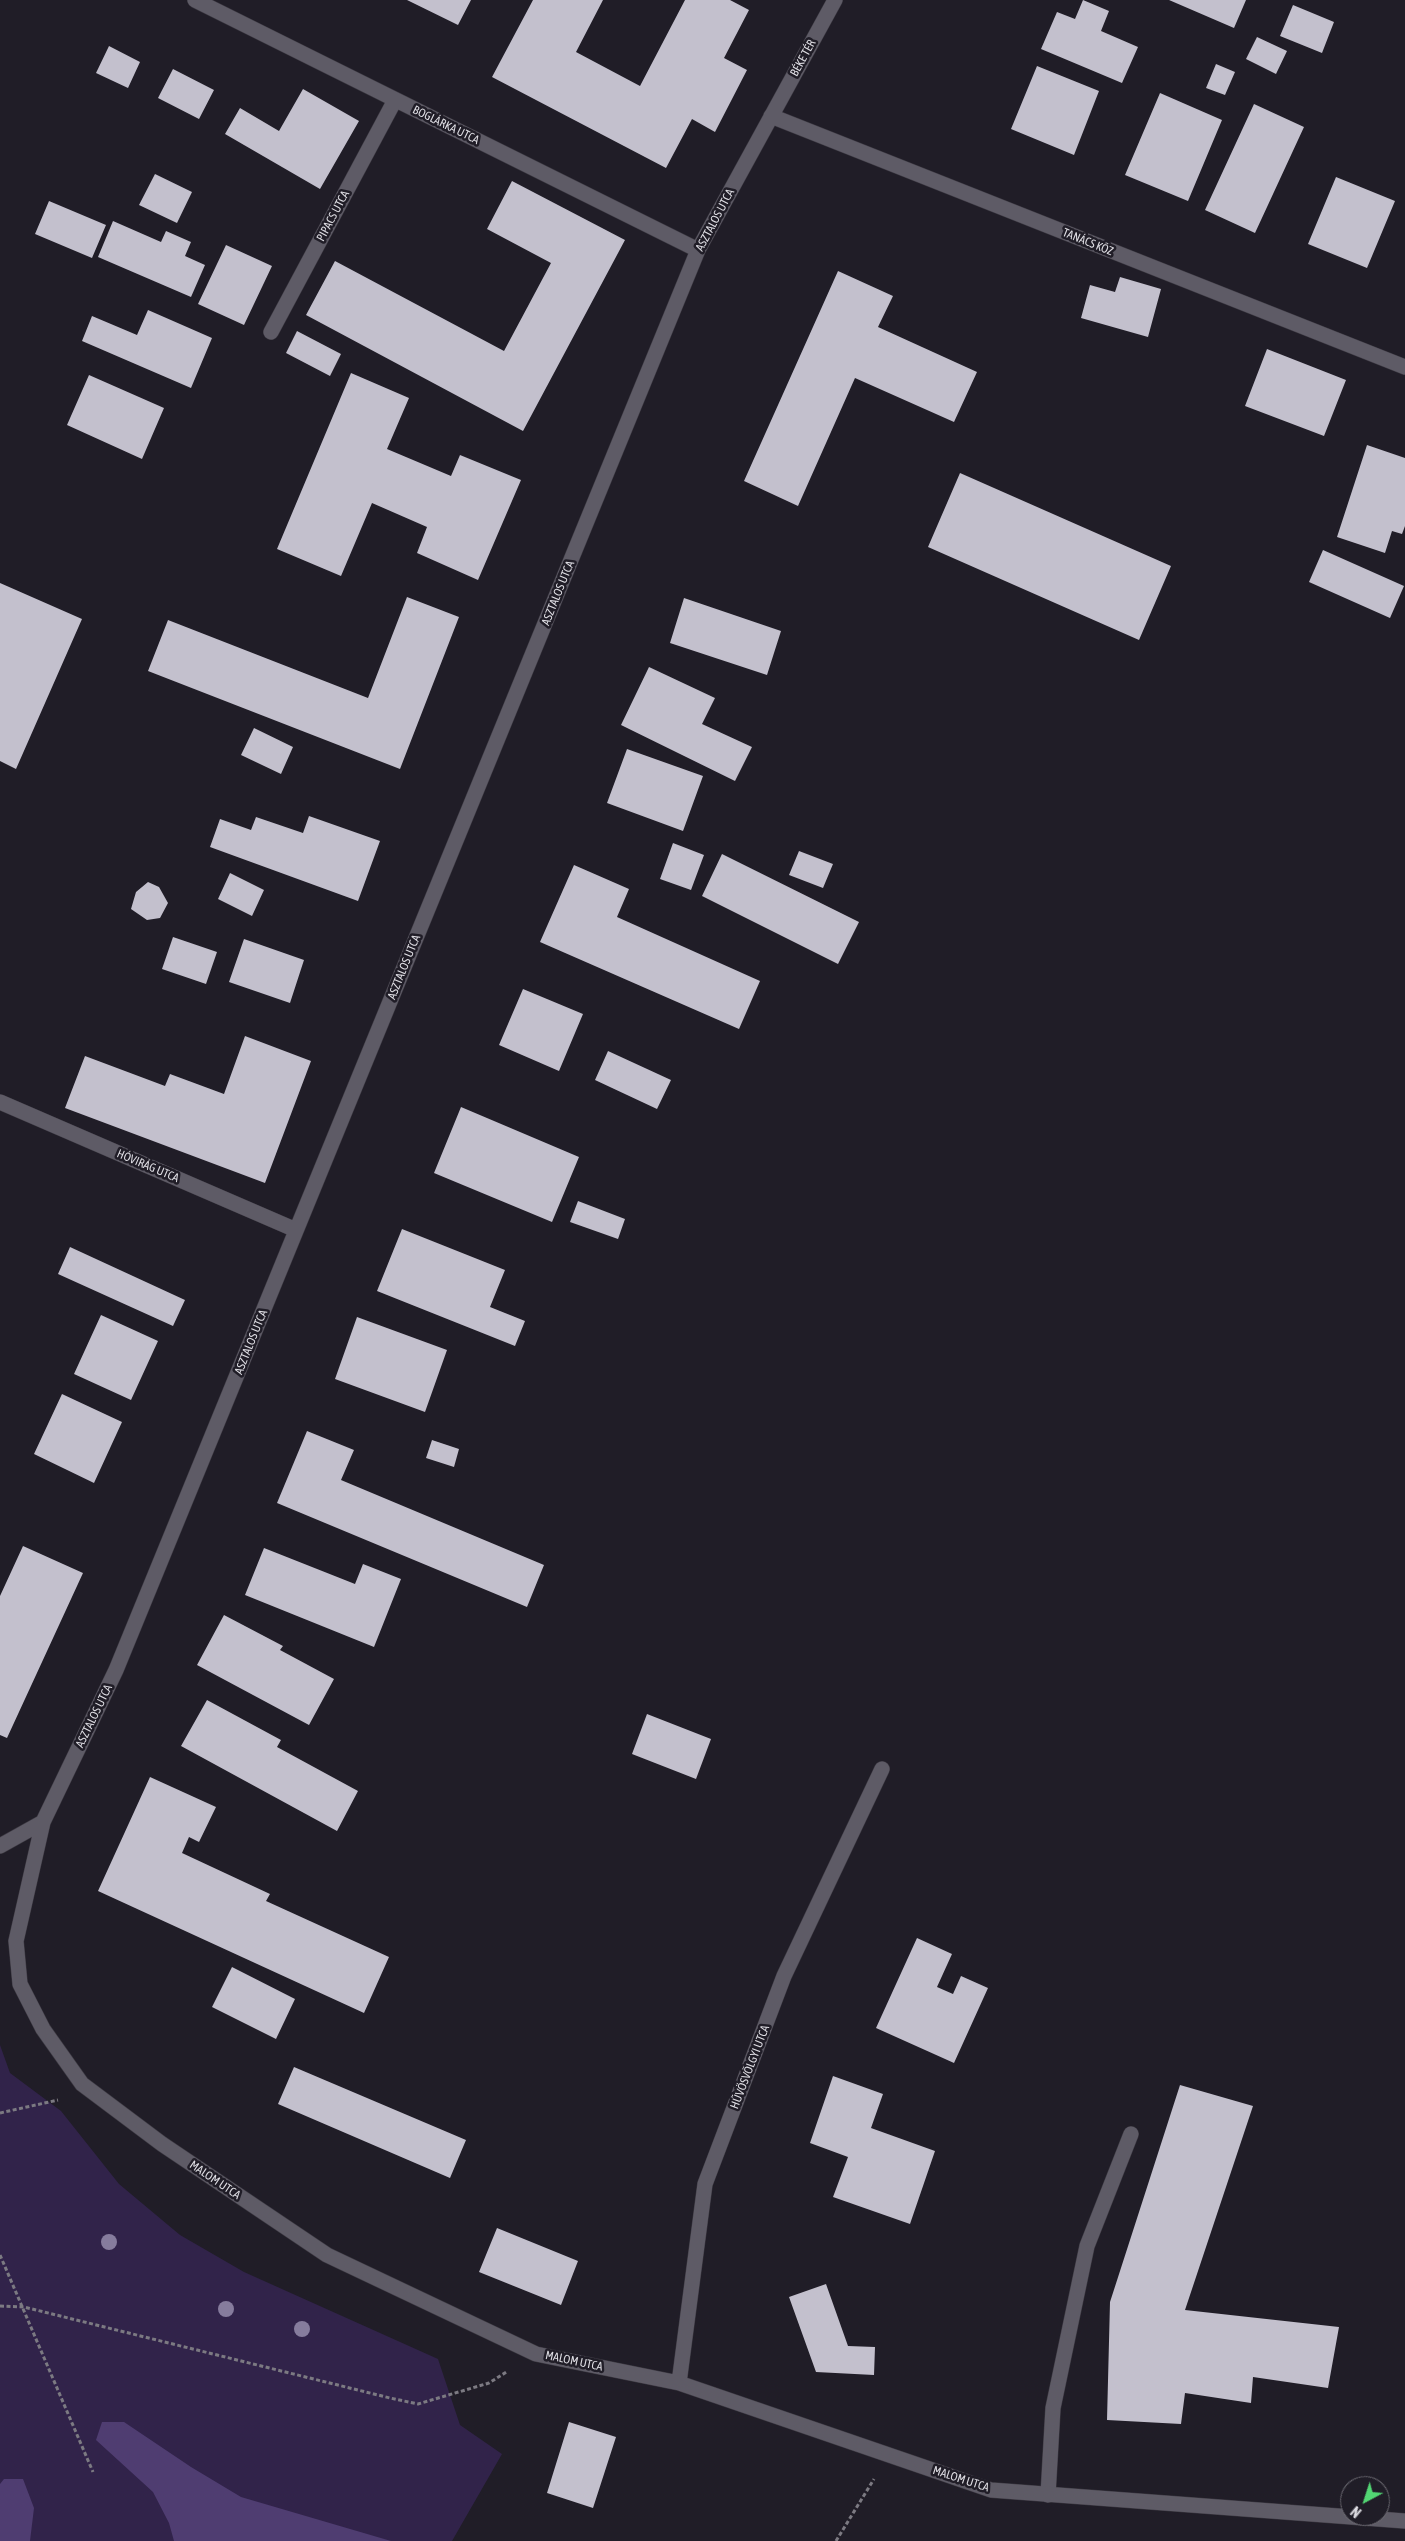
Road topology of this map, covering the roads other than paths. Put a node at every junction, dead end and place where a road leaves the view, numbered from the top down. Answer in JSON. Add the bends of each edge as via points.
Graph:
{"nodes":[{"id":1,"x":195,"y":0,"type":"edge"},
{"id":2,"x":834,"y":0,"type":"edge"},
{"id":3,"x":395,"y":100,"type":"junction"},
{"id":4,"x":771,"y":116,"type":"junction"},
{"id":5,"x":698,"y":250,"type":"junction"},
{"id":6,"x":271,"y":332,"type":"dead end"},
{"id":7,"x":1405,"y":367,"type":"edge"},
{"id":8,"x":0,"y":1102,"type":"edge"},
{"id":9,"x":296,"y":1230,"type":"junction"},
{"id":10,"x":882,"y":1769,"type":"dead end"},
{"id":11,"x":43,"y":1822,"type":"junction"},
{"id":12,"x":0,"y":1846,"type":"edge"},
{"id":13,"x":1130,"y":2134,"type":"dead end"},
{"id":14,"x":678,"y":2383,"type":"junction"},
{"id":15,"x":1048,"y":2494,"type":"junction"},
{"id":16,"x":1405,"y":2521,"type":"edge"}],
"edges":[{"from":1,"to":3,"type":"street","name":"BOGLÁRKA UTCA"},
{"from":2,"to":4,"type":"street","name":"BÉKE TÉR"},
{"from":3,"to":5,"type":"street","name":"BOGLÁRKA UTCA"},
{"from":3,"to":6,"type":"street","name":"PIPACS UTCA"},
{"from":4,"to":5,"type":"street","name":"ASZTALOS UTCA"},
{"from":4,"to":7,"type":"street","name":"TANÁCS KÖZ"},
{"from":5,"to":9,"type":"street","name":"ASZTALOS UTCA"},
{"from":8,"to":9,"type":"street","name":"HÓVIRÁG UTCA"},
{"from":9,"to":11,"type":"street","name":"ASZTALOS UTCA","via":[[116,1670]]},
{"from":10,"to":14,"type":"street","name":"HŰVÖSVÖLGYI UTCA","via":[[784,1976],[705,2184]]},
{"from":11,"to":12,"type":"street"},
{"from":11,"to":14,"type":"street","name":"MALOM UTCA","via":[[16,1941],[20,1984],[43,2029],[82,2084],[162,2144],[327,2255],[536,2354]]},
{"from":13,"to":15,"type":"street","via":[[1087,2246],[1053,2408]]},
{"from":14,"to":15,"type":"street","name":"MALOM UTCA","via":[[992,2490]]},
{"from":15,"to":16,"type":"street","name":"MALOM UTCA"}]}
